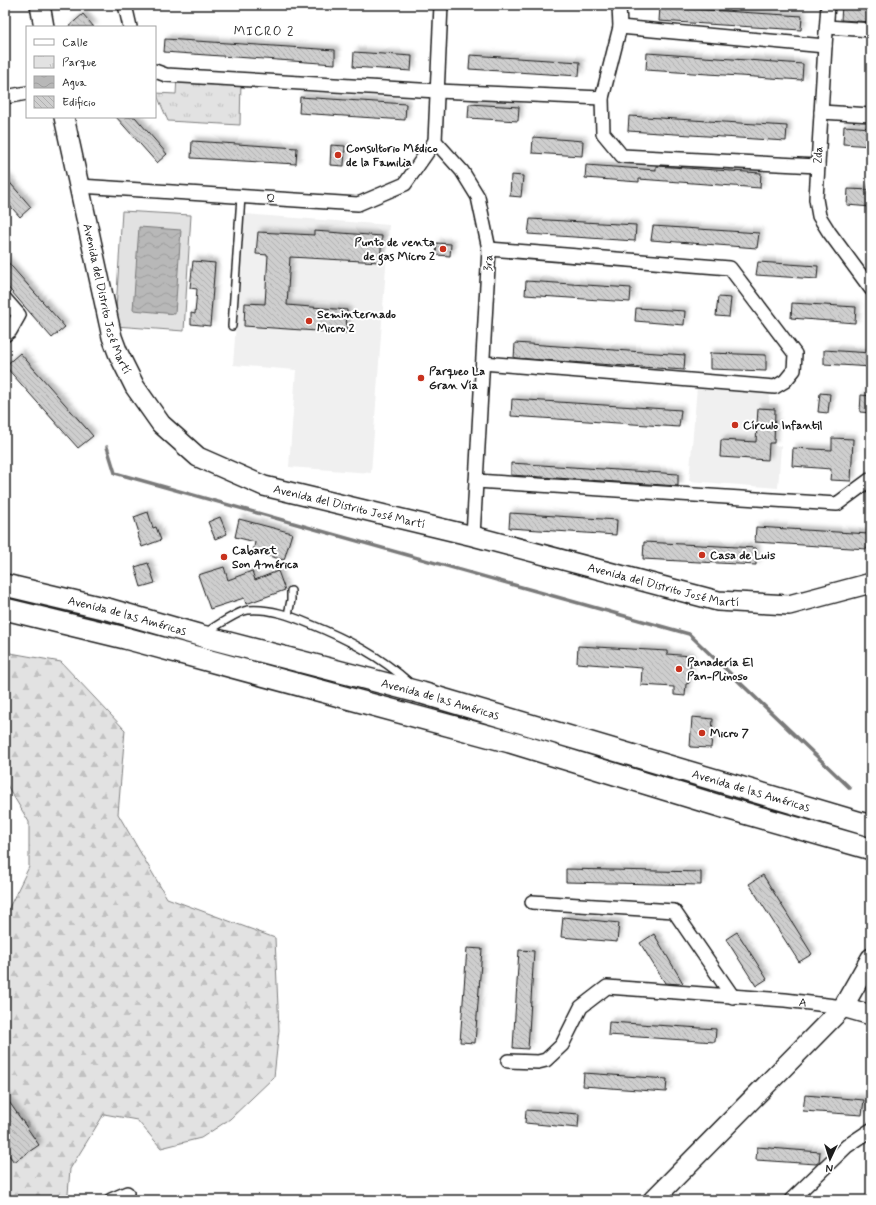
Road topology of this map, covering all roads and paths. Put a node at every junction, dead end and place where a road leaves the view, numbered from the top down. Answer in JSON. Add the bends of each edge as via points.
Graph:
{"nodes":[{"id":1,"x":40,"y":5,"type":"edge"},
{"id":2,"x":125,"y":5,"type":"edge"},
{"id":3,"x":441,"y":5,"type":"edge"},
{"id":4,"x":619,"y":5,"type":"edge"},
{"id":5,"x":828,"y":5,"type":"edge"},
{"id":6,"x":44,"y":26,"type":"edge"},
{"id":7,"x":130,"y":26,"type":"edge"},
{"id":8,"x":620,"y":27,"type":"junction"},
{"id":9,"x":827,"y":27,"type":"junction"},
{"id":10,"x":871,"y":30,"type":"edge"},
{"id":11,"x":825,"y":46,"type":"junction"},
{"id":12,"x":162,"y":74,"type":"edge"},
{"id":13,"x":437,"y":91,"type":"junction"},
{"id":14,"x":26,"y":93,"type":"edge"},
{"id":15,"x":5,"y":97,"type":"edge"},
{"id":16,"x":602,"y":98,"type":"junction"},
{"id":17,"x":821,"y":112,"type":"junction"},
{"id":18,"x":871,"y":115,"type":"edge"},
{"id":19,"x":64,"y":118,"type":"edge"},
{"id":20,"x":435,"y":141,"type":"junction"},
{"id":21,"x":818,"y":166,"type":"junction"},
{"id":22,"x":80,"y":186,"type":"junction"},
{"id":23,"x":241,"y":197,"type":"junction"},
{"id":24,"x":489,"y":250,"type":"junction"},
{"id":25,"x":871,"y":289,"type":"edge"},
{"id":26,"x":5,"y":299,"type":"edge"},
{"id":27,"x":232,"y":326,"type":"dead end"},
{"id":28,"x":5,"y":335,"type":"edge"},
{"id":29,"x":482,"y":363,"type":"junction"},
{"id":30,"x":871,"y":479,"type":"edge"},
{"id":31,"x":476,"y":481,"type":"junction"},
{"id":32,"x":473,"y":536,"type":"junction"},
{"id":33,"x":870,"y":584,"type":"edge"},
{"id":34,"x":5,"y":585,"type":"edge"},
{"id":35,"x":291,"y":591,"type":"dead end"},
{"id":36,"x":5,"y":609,"type":"edge"},
{"id":37,"x":288,"y":615,"type":"junction"},
{"id":38,"x":202,"y":636,"type":"junction"},
{"id":39,"x":422,"y":693,"type":"junction"},
{"id":40,"x":871,"y":826,"type":"edge"},
{"id":41,"x":869,"y":852,"type":"edge"},
{"id":42,"x":532,"y":902,"type":"dead end"},
{"id":43,"x":871,"y":958,"type":"edge"},
{"id":44,"x":733,"y":997,"type":"junction"},
{"id":45,"x":843,"y":1007,"type":"junction"},
{"id":46,"x":871,"y":1015,"type":"edge"},
{"id":47,"x":508,"y":1061,"type":"dead end"},
{"id":48,"x":871,"y":1130,"type":"edge"},
{"id":49,"x":127,"y":1193,"type":"dead end"},
{"id":50,"x":111,"y":1200,"type":"edge"},
{"id":51,"x":653,"y":1200,"type":"edge"},
{"id":52,"x":791,"y":1200,"type":"edge"}],
"edges":[{"from":1,"to":6,"type":"main road"},
{"from":2,"to":7,"type":"street"},
{"from":3,"to":13,"type":"street"},
{"from":4,"to":8,"type":"street"},
{"from":5,"to":9,"type":"street","name":"2da"},
{"from":8,"to":11,"type":"street"},
{"from":8,"to":16,"type":"street"},
{"from":9,"to":10,"type":"street"},
{"from":9,"to":11,"type":"street","name":"2da"},
{"from":11,"to":17,"type":"street","name":"2da"},
{"from":12,"to":13,"type":"street"},
{"from":13,"to":16,"type":"street"},
{"from":13,"to":20,"type":"street"},
{"from":14,"to":15,"type":"street"},
{"from":16,"to":21,"type":"street","via":[[603,132],[622,156]]},
{"from":17,"to":18,"type":"street"},
{"from":17,"to":21,"type":"street","name":"2da"},
{"from":19,"to":22,"type":"main road","name":"Avenida del Distrito José Martí"},
{"from":20,"to":23,"type":"street","name":"Q","via":[[406,184],[358,204]]},
{"from":20,"to":24,"type":"street","name":"3ra","via":[[462,171],[478,197]]},
{"from":21,"to":25,"type":"street","name":"2da","via":[[816,199],[819,216]]},
{"from":22,"to":23,"type":"street","name":"Q"},
{"from":22,"to":32,"type":"main road","name":"Avenida del Distrito José Martí","via":[[112,337],[118,353],[135,387],[161,424],[198,457],[264,486]]},
{"from":23,"to":27,"type":"lane"},
{"from":24,"to":29,"type":"street","name":"3ra"},
{"from":24,"to":29,"type":"street","via":[[730,268],[795,354],[794,370],[785,381],[776,386]]},
{"from":26,"to":28,"type":"street","via":[[19,314]]},
{"from":29,"to":31,"type":"street","name":"3ra"},
{"from":30,"to":31,"type":"street","via":[[837,504]]},
{"from":31,"to":32,"type":"street","name":"3ra"},
{"from":32,"to":33,"type":"main road","name":"Avenida del Distrito José Martí","via":[[718,601],[789,605]]},
{"from":34,"to":38,"type":"main road","name":"Avenida de las Américas","via":[[111,610]]},
{"from":35,"to":37,"type":"lane"},
{"from":36,"to":41,"type":"main road","name":"Avenida de las Américas","via":[[125,638],[510,742]]},
{"from":37,"to":38,"type":"lane","via":[[247,610]]},
{"from":37,"to":39,"type":"lane","via":[[340,636],[373,655]]},
{"from":38,"to":39,"type":"main road","name":"Avenida de las Américas"},
{"from":39,"to":40,"type":"main road","name":"Avenida de las Américas"},
{"from":42,"to":44,"type":"street","via":[[674,912]]},
{"from":43,"to":45,"type":"main road"},
{"from":44,"to":45,"type":"street","name":"A"},
{"from":44,"to":47,"type":"street","name":"A","via":[[607,986],[581,1007],[562,1045],[546,1060]]},
{"from":45,"to":46,"type":"main road","name":"A"},
{"from":45,"to":51,"type":"main road"},
{"from":48,"to":52,"type":"street","via":[[847,1146]]},
{"from":49,"to":50,"type":"street"}]}
